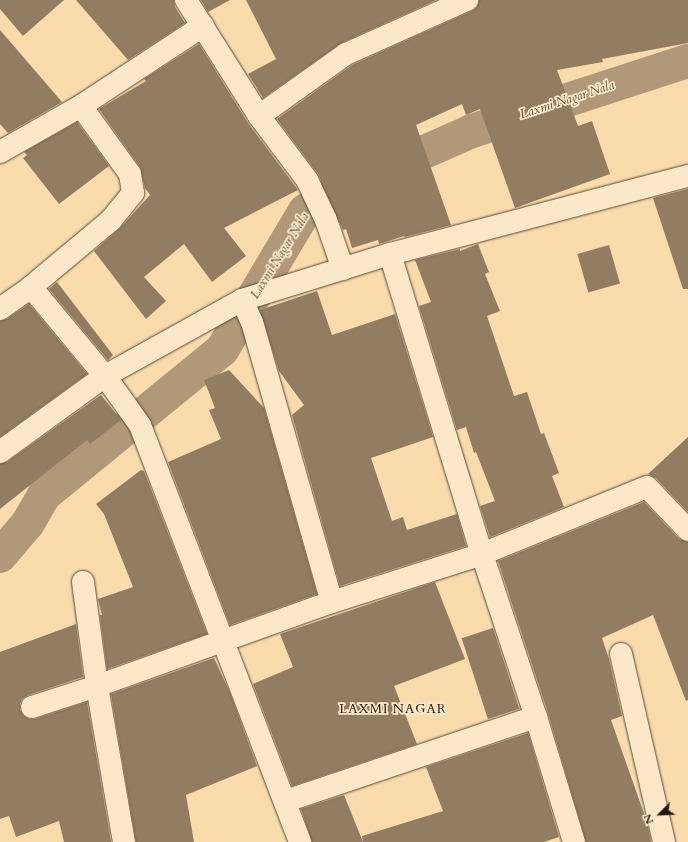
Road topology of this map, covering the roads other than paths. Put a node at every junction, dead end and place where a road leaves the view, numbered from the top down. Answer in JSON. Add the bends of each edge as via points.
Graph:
{"nodes":[{"id":1,"x":186,"y":0,"type":"edge"},
{"id":2,"x":468,"y":0,"type":"edge"},
{"id":3,"x":204,"y":26,"type":"junction"},
{"id":4,"x":81,"y":106,"type":"junction"},
{"id":5,"x":259,"y":116,"type":"junction"},
{"id":6,"x":0,"y":152,"type":"edge"},
{"id":7,"x":688,"y":176,"type":"edge"},
{"id":8,"x":390,"y":254,"type":"junction"},
{"id":9,"x":343,"y":269,"type":"junction"},
{"id":10,"x":31,"y":287,"type":"junction"},
{"id":11,"x":242,"y":300,"type":"junction"},
{"id":12,"x":0,"y":309,"type":"edge"},
{"id":13,"x":105,"y":376,"type":"junction"},
{"id":14,"x":0,"y":452,"type":"edge"},
{"id":15,"x":688,"y":530,"type":"edge"},
{"id":16,"x":482,"y":554,"type":"junction"},
{"id":17,"x":83,"y":582,"type":"dead end"},
{"id":18,"x":332,"y":602,"type":"junction"},
{"id":19,"x":224,"y":642,"type":"junction"},
{"id":20,"x":621,"y":654,"type":"dead end"},
{"id":21,"x":97,"y":686,"type":"junction"},
{"id":22,"x":32,"y":706,"type":"dead end"},
{"id":23,"x":536,"y":717,"type":"junction"},
{"id":24,"x":286,"y":801,"type":"junction"},
{"id":25,"x":570,"y":841,"type":"edge"},
{"id":26,"x":124,"y":842,"type":"edge"},
{"id":27,"x":300,"y":842,"type":"edge"},
{"id":28,"x":664,"y":842,"type":"edge"}],
"edges":[{"from":1,"to":3,"type":"street"},
{"from":2,"to":5,"type":"street","via":[[346,54]]},
{"from":3,"to":4,"type":"street"},
{"from":3,"to":5,"type":"street"},
{"from":4,"to":6,"type":"street"},
{"from":4,"to":10,"type":"street","via":[[130,174],[133,193],[111,220]]},
{"from":5,"to":9,"type":"street","via":[[307,180],[326,220]]},
{"from":7,"to":8,"type":"street"},
{"from":8,"to":9,"type":"street"},
{"from":8,"to":16,"type":"street"},
{"from":9,"to":11,"type":"street"},
{"from":10,"to":12,"type":"street"},
{"from":10,"to":13,"type":"street"},
{"from":11,"to":13,"type":"street"},
{"from":11,"to":18,"type":"street","via":[[252,322]]},
{"from":13,"to":14,"type":"street"},
{"from":13,"to":19,"type":"street","via":[[140,425]]},
{"from":15,"to":16,"type":"street","via":[[647,487]]},
{"from":16,"to":18,"type":"street"},
{"from":16,"to":23,"type":"street"},
{"from":17,"to":21,"type":"street"},
{"from":18,"to":19,"type":"street"},
{"from":19,"to":21,"type":"street"},
{"from":19,"to":24,"type":"street"},
{"from":20,"to":28,"type":"street"},
{"from":21,"to":22,"type":"street"},
{"from":21,"to":26,"type":"street"},
{"from":23,"to":24,"type":"street"},
{"from":23,"to":25,"type":"street"},
{"from":24,"to":27,"type":"street"}]}
